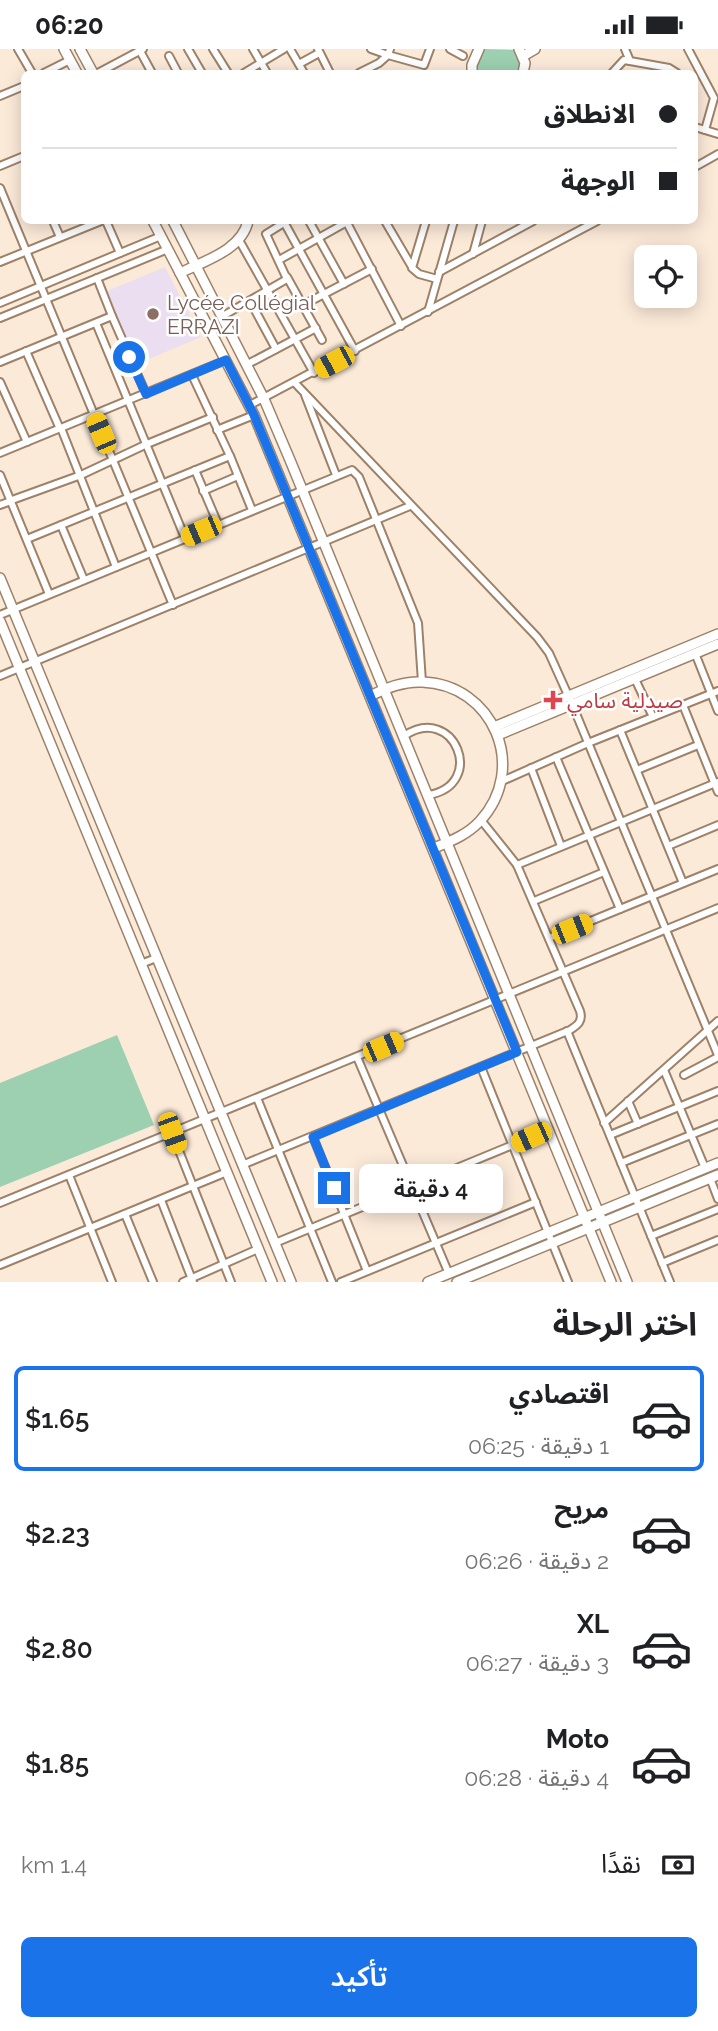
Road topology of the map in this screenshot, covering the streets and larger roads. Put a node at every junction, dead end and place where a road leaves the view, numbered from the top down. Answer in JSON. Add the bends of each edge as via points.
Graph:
{"nodes":[{"id":1,"x":18,"y":49,"type":"edge"},
{"id":2,"x":64,"y":49,"type":"edge"},
{"id":3,"x":80,"y":49,"type":"edge"},
{"id":4,"x":188,"y":49,"type":"edge"},
{"id":5,"x":213,"y":49,"type":"edge"},
{"id":6,"x":253,"y":49,"type":"edge"},
{"id":7,"x":284,"y":49,"type":"edge"},
{"id":8,"x":289,"y":49,"type":"edge"},
{"id":9,"x":372,"y":49,"type":"edge"},
{"id":10,"x":430,"y":49,"type":"edge"},
{"id":11,"x":450,"y":49,"type":"edge"},
{"id":12,"x":479,"y":49,"type":"edge"},
{"id":13,"x":535,"y":49,"type":"edge"},
{"id":14,"x":625,"y":49,"type":"edge"},
{"id":15,"x":688,"y":49,"type":"edge"},
{"id":16,"x":141,"y":50,"type":"edge"},
{"id":17,"x":319,"y":51,"type":"edge"},
{"id":18,"x":520,"y":51,"type":"edge"},
{"id":19,"x":389,"y":52,"type":"edge"},
{"id":20,"x":463,"y":56,"type":"dead end"},
{"id":21,"x":169,"y":57,"type":"dead end"},
{"id":22,"x":70,"y":60,"type":"junction"},
{"id":23,"x":630,"y":61,"type":"junction"},
{"id":24,"x":261,"y":64,"type":"junction"},
{"id":25,"x":299,"y":64,"type":"junction"},
{"id":26,"x":30,"y":70,"type":"edge"},
{"id":27,"x":50,"y":70,"type":"edge"},
{"id":28,"x":75,"y":70,"type":"edge"},
{"id":29,"x":93,"y":70,"type":"edge"},
{"id":30,"x":101,"y":70,"type":"edge"},
{"id":31,"x":151,"y":70,"type":"edge"},
{"id":32,"x":175,"y":70,"type":"edge"},
{"id":33,"x":200,"y":70,"type":"edge"},
{"id":34,"x":226,"y":70,"type":"edge"},
{"id":35,"x":250,"y":70,"type":"edge"},
{"id":36,"x":265,"y":70,"type":"edge"},
{"id":37,"x":302,"y":70,"type":"edge"},
{"id":38,"x":328,"y":70,"type":"edge"},
{"id":39,"x":365,"y":70,"type":"edge"},
{"id":40,"x":472,"y":70,"type":"edge"},
{"id":41,"x":523,"y":70,"type":"edge"},
{"id":42,"x":615,"y":70,"type":"edge"},
{"id":43,"x":672,"y":70,"type":"edge"},
{"id":44,"x":21,"y":87,"type":"edge"},
{"id":45,"x":1,"y":94,"type":"edge"},
{"id":46,"x":699,"y":130,"type":"edge"},
{"id":47,"x":718,"y":134,"type":"edge"},
{"id":48,"x":718,"y":154,"type":"edge"},
{"id":49,"x":21,"y":157,"type":"edge"},
{"id":50,"x":698,"y":165,"type":"edge"},
{"id":51,"x":0,"y":166,"type":"edge"},
{"id":52,"x":0,"y":188,"type":"edge"},
{"id":53,"x":54,"y":224,"type":"edge"},
{"id":54,"x":96,"y":224,"type":"edge"},
{"id":55,"x":106,"y":224,"type":"edge"},
{"id":56,"x":155,"y":224,"type":"edge"},
{"id":57,"x":174,"y":224,"type":"edge"},
{"id":58,"x":247,"y":224,"type":"edge"},
{"id":59,"x":281,"y":224,"type":"edge"},
{"id":60,"x":286,"y":224,"type":"edge"},
{"id":61,"x":311,"y":224,"type":"edge"},
{"id":62,"x":342,"y":224,"type":"edge"},
{"id":63,"x":349,"y":224,"type":"edge"},
{"id":64,"x":387,"y":224,"type":"edge"},
{"id":65,"x":425,"y":224,"type":"edge"},
{"id":66,"x":453,"y":224,"type":"edge"},
{"id":67,"x":481,"y":224,"type":"edge"},
{"id":68,"x":528,"y":224,"type":"edge"},
{"id":69,"x":582,"y":224,"type":"edge"},
{"id":70,"x":591,"y":224,"type":"edge"},
{"id":71,"x":584,"y":228,"type":"junction"},
{"id":72,"x":161,"y":236,"type":"junction"},
{"id":73,"x":60,"y":237,"type":"junction"},
{"id":74,"x":319,"y":238,"type":"junction"},
{"id":75,"x":239,"y":240,"type":"junction"},
{"id":76,"x":168,"y":249,"type":"junction"},
{"id":77,"x":299,"y":249,"type":"junction"},
{"id":78,"x":26,"y":251,"type":"junction"},
{"id":79,"x":120,"y":253,"type":"junction"},
{"id":80,"x":473,"y":254,"type":"junction"},
{"id":81,"x":279,"y":260,"type":"junction"},
{"id":82,"x":0,"y":262,"type":"edge"},
{"id":83,"x":195,"y":266,"type":"junction"},
{"id":84,"x":412,"y":268,"type":"junction"},
{"id":85,"x":372,"y":269,"type":"junction"},
{"id":86,"x":180,"y":273,"type":"junction"},
{"id":87,"x":438,"y":276,"type":"junction"},
{"id":88,"x":287,"y":277,"type":"junction"},
{"id":89,"x":97,"y":278,"type":"junction"},
{"id":90,"x":344,"y":284,"type":"junction"},
{"id":91,"x":41,"y":286,"type":"junction"},
{"id":92,"x":269,"y":290,"type":"junction"},
{"id":93,"x":324,"y":295,"type":"junction"},
{"id":94,"x":46,"y":299,"type":"junction"},
{"id":95,"x":250,"y":301,"type":"junction"},
{"id":96,"x":0,"y":303,"type":"edge"},
{"id":97,"x":303,"y":305,"type":"junction"},
{"id":98,"x":428,"y":311,"type":"junction"},
{"id":99,"x":112,"y":316,"type":"junction"},
{"id":100,"x":221,"y":317,"type":"junction"},
{"id":101,"x":0,"y":318,"type":"edge"},
{"id":102,"x":96,"y":323,"type":"junction"},
{"id":103,"x":401,"y":326,"type":"junction"},
{"id":104,"x":316,"y":328,"type":"junction"},
{"id":105,"x":61,"y":337,"type":"junction"},
{"id":106,"x":296,"y":339,"type":"junction"},
{"id":107,"x":322,"y":340,"type":"dead end"},
{"id":108,"x":276,"y":349,"type":"junction"},
{"id":109,"x":26,"y":351,"type":"junction"},
{"id":110,"x":355,"y":351,"type":"junction"},
{"id":111,"x":226,"y":360,"type":"junction"},
{"id":112,"x":0,"y":362,"type":"edge"},
{"id":113,"x":246,"y":365,"type":"junction"},
{"id":114,"x":314,"y":373,"type":"junction"},
{"id":115,"x":192,"y":375,"type":"junction"},
{"id":116,"x":0,"y":382,"type":"edge"},
{"id":117,"x":295,"y":383,"type":"junction"},
{"id":118,"x":304,"y":393,"type":"junction"},
{"id":119,"x":146,"y":394,"type":"junction"},
{"id":120,"x":264,"y":399,"type":"junction"},
{"id":121,"x":129,"y":400,"type":"junction"},
{"id":122,"x":252,"y":410,"type":"junction"},
{"id":123,"x":94,"y":415,"type":"junction"},
{"id":124,"x":213,"y":417,"type":"junction"},
{"id":125,"x":60,"y":429,"type":"junction"},
{"id":126,"x":217,"y":430,"type":"junction"},
{"id":127,"x":27,"y":442,"type":"junction"},
{"id":128,"x":147,"y":444,"type":"junction"},
{"id":129,"x":0,"y":453,"type":"edge"},
{"id":130,"x":230,"y":456,"type":"junction"},
{"id":131,"x":112,"y":459,"type":"junction"},
{"id":132,"x":195,"y":471,"type":"junction"},
{"id":133,"x":0,"y":475,"type":"edge"},
{"id":134,"x":80,"y":475,"type":"junction"},
{"id":135,"x":336,"y":475,"type":"junction"},
{"id":136,"x":238,"y":476,"type":"junction"},
{"id":137,"x":162,"y":483,"type":"junction"},
{"id":138,"x":302,"y":489,"type":"junction"},
{"id":139,"x":203,"y":491,"type":"junction"},
{"id":140,"x":287,"y":496,"type":"junction"},
{"id":141,"x":129,"y":497,"type":"junction"},
{"id":142,"x":11,"y":500,"type":"junction"},
{"id":143,"x":0,"y":505,"type":"edge"},
{"id":144,"x":410,"y":506,"type":"junction"},
{"id":145,"x":252,"y":510,"type":"junction"},
{"id":146,"x":95,"y":512,"type":"junction"},
{"id":147,"x":376,"y":520,"type":"junction"},
{"id":148,"x":218,"y":524,"type":"junction"},
{"id":149,"x":61,"y":525,"type":"junction"},
{"id":150,"x":185,"y":538,"type":"junction"},
{"id":151,"x":27,"y":539,"type":"junction"},
{"id":152,"x":324,"y":541,"type":"junction"},
{"id":153,"x":309,"y":548,"type":"junction"},
{"id":154,"x":150,"y":552,"type":"junction"},
{"id":155,"x":116,"y":567,"type":"junction"},
{"id":156,"x":0,"y":578,"type":"edge"},
{"id":157,"x":84,"y":580,"type":"junction"},
{"id":158,"x":49,"y":594,"type":"junction"},
{"id":159,"x":173,"y":605,"type":"junction"},
{"id":160,"x":13,"y":609,"type":"junction"},
{"id":161,"x":0,"y":615,"type":"edge"},
{"id":162,"x":0,"y":621,"type":"edge"},
{"id":163,"x":718,"y":634,"type":"edge"},
{"id":164,"x":718,"y":644,"type":"edge"},
{"id":165,"x":695,"y":653,"type":"junction"},
{"id":166,"x":35,"y":662,"type":"junction"},
{"id":167,"x":20,"y":668,"type":"junction"},
{"id":168,"x":0,"y":676,"type":"edge"},
{"id":169,"x":635,"y":679,"type":"junction"},
{"id":170,"x":422,"y":682,"type":"junction"},
{"id":171,"x":385,"y":689,"type":"junction"},
{"id":172,"x":715,"y":692,"type":"edge"},
{"id":173,"x":370,"y":696,"type":"junction"},
{"id":174,"x":570,"y":700,"type":"junction"},
{"id":175,"x":683,"y":705,"type":"junction"},
{"id":176,"x":718,"y":711,"type":"edge"},
{"id":177,"x":653,"y":717,"type":"junction"},
{"id":178,"x":620,"y":730,"type":"junction"},
{"id":179,"x":496,"y":731,"type":"junction"},
{"id":180,"x":404,"y":736,"type":"junction"},
{"id":181,"x":588,"y":743,"type":"junction"},
{"id":182,"x":698,"y":745,"type":"junction"},
{"id":183,"x":556,"y":757,"type":"junction"},
{"id":184,"x":531,"y":768,"type":"junction"},
{"id":185,"x":637,"y":770,"type":"junction"},
{"id":186,"x":500,"y":782,"type":"junction"},
{"id":187,"x":716,"y":782,"type":"edge"},
{"id":188,"x":718,"y":792,"type":"edge"},
{"id":189,"x":428,"y":795,"type":"junction"},
{"id":190,"x":653,"y":809,"type":"junction"},
{"id":191,"x":96,"y":812,"type":"junction"},
{"id":192,"x":81,"y":818,"type":"junction"},
{"id":193,"x":481,"y":820,"type":"junction"},
{"id":194,"x":621,"y":821,"type":"junction"},
{"id":195,"x":718,"y":825,"type":"edge"},
{"id":196,"x":589,"y":834,"type":"junction"},
{"id":197,"x":446,"y":843,"type":"junction"},
{"id":198,"x":561,"y":846,"type":"junction"},
{"id":199,"x":668,"y":846,"type":"junction"},
{"id":200,"x":434,"y":848,"type":"junction"},
{"id":201,"x":517,"y":865,"type":"junction"},
{"id":202,"x":604,"y":871,"type":"junction"},
{"id":203,"x":717,"y":871,"type":"edge"},
{"id":204,"x":683,"y":883,"type":"junction"},
{"id":205,"x":651,"y":896,"type":"junction"},
{"id":206,"x":534,"y":901,"type":"junction"},
{"id":207,"x":718,"y":908,"type":"edge"},
{"id":208,"x":620,"y":909,"type":"junction"},
{"id":209,"x":665,"y":929,"type":"junction"},
{"id":210,"x":549,"y":938,"type":"junction"},
{"id":211,"x":156,"y":958,"type":"junction"},
{"id":212,"x":141,"y":964,"type":"junction"},
{"id":213,"x":563,"y":973,"type":"junction"},
{"id":214,"x":510,"y":994,"type":"junction"},
{"id":215,"x":495,"y":1000,"type":"junction"},
{"id":216,"x":718,"y":1021,"type":"edge"},
{"id":217,"x":567,"y":1031,"type":"junction"},
{"id":218,"x":708,"y":1031,"type":"junction"},
{"id":219,"x":532,"y":1046,"type":"junction"},
{"id":220,"x":517,"y":1052,"type":"junction"},
{"id":221,"x":718,"y":1056,"type":"edge"},
{"id":222,"x":357,"y":1057,"type":"junction"},
{"id":223,"x":481,"y":1067,"type":"junction"},
{"id":224,"x":664,"y":1070,"type":"junction"},
{"id":225,"x":684,"y":1075,"type":"dead end"},
{"id":226,"x":718,"y":1091,"type":"edge"},
{"id":227,"x":257,"y":1098,"type":"junction"},
{"id":228,"x":628,"y":1101,"type":"junction"},
{"id":229,"x":679,"y":1107,"type":"junction"},
{"id":230,"x":379,"y":1109,"type":"junction"},
{"id":231,"x":220,"y":1113,"type":"junction"},
{"id":232,"x":204,"y":1120,"type":"junction"},
{"id":233,"x":604,"y":1123,"type":"junction"},
{"id":234,"x":638,"y":1124,"type":"junction"},
{"id":235,"x":718,"y":1124,"type":"edge"},
{"id":236,"x":549,"y":1130,"type":"junction"},
{"id":237,"x":172,"y":1133,"type":"junction"},
{"id":238,"x":610,"y":1135,"type":"junction"},
{"id":239,"x":691,"y":1135,"type":"junction"},
{"id":240,"x":313,"y":1137,"type":"junction"},
{"id":241,"x":513,"y":1145,"type":"junction"},
{"id":242,"x":278,"y":1151,"type":"junction"},
{"id":243,"x":621,"y":1163,"type":"junction"},
{"id":244,"x":718,"y":1163,"type":"edge"},
{"id":245,"x":243,"y":1165,"type":"junction"},
{"id":246,"x":705,"y":1168,"type":"junction"},
{"id":247,"x":227,"y":1172,"type":"junction"},
{"id":248,"x":69,"y":1175,"type":"junction"},
{"id":249,"x":714,"y":1177,"type":"edge"},
{"id":250,"x":412,"y":1186,"type":"junction"},
{"id":251,"x":192,"y":1187,"type":"junction"},
{"id":252,"x":635,"y":1197,"type":"junction"},
{"id":253,"x":718,"y":1199,"type":"edge"},
{"id":254,"x":160,"y":1200,"type":"junction"},
{"id":255,"x":536,"y":1202,"type":"junction"},
{"id":256,"x":0,"y":1203,"type":"edge"},
{"id":257,"x":639,"y":1207,"type":"junction"},
{"id":258,"x":718,"y":1209,"type":"edge"},
{"id":259,"x":598,"y":1212,"type":"junction"},
{"id":260,"x":345,"y":1213,"type":"junction"},
{"id":261,"x":125,"y":1214,"type":"junction"},
{"id":262,"x":584,"y":1218,"type":"junction"},
{"id":263,"x":602,"y":1222,"type":"junction"},
{"id":264,"x":89,"y":1228,"type":"junction"},
{"id":265,"x":310,"y":1228,"type":"junction"},
{"id":266,"x":589,"y":1228,"type":"junction"},
{"id":267,"x":549,"y":1233,"type":"junction"},
{"id":268,"x":651,"y":1236,"type":"junction"},
{"id":269,"x":718,"y":1240,"type":"edge"},
{"id":270,"x":275,"y":1243,"type":"junction"},
{"id":271,"x":436,"y":1243,"type":"junction"},
{"id":272,"x":553,"y":1243,"type":"junction"},
{"id":273,"x":258,"y":1249,"type":"junction"},
{"id":274,"x":662,"y":1263,"type":"junction"},
{"id":275,"x":224,"y":1264,"type":"junction"},
{"id":276,"x":0,"y":1265,"type":"edge"},
{"id":277,"x":367,"y":1271,"type":"junction"},
{"id":278,"x":449,"y":1274,"type":"junction"},
{"id":279,"x":192,"y":1280,"type":"edge"},
{"id":280,"x":112,"y":1282,"type":"edge"},
{"id":281,"x":153,"y":1282,"type":"edge"},
{"id":282,"x":183,"y":1282,"type":"edge"},
{"id":283,"x":231,"y":1282,"type":"edge"},
{"id":284,"x":272,"y":1282,"type":"edge"},
{"id":285,"x":291,"y":1282,"type":"edge"},
{"id":286,"x":332,"y":1282,"type":"edge"},
{"id":287,"x":341,"y":1282,"type":"edge"},
{"id":288,"x":428,"y":1282,"type":"edge"},
{"id":289,"x":457,"y":1282,"type":"edge"},
{"id":290,"x":568,"y":1282,"type":"edge"},
{"id":291,"x":611,"y":1282,"type":"edge"},
{"id":292,"x":627,"y":1282,"type":"edge"},
{"id":293,"x":670,"y":1282,"type":"edge"}],
"edges":[{"from":1,"to":26,"type":"street"},
{"from":2,"to":22,"type":"street"},
{"from":3,"to":29,"type":"street"},
{"from":4,"to":33,"type":"street"},
{"from":5,"to":34,"type":"street"},
{"from":6,"to":24,"type":"street"},
{"from":7,"to":24,"type":"street"},
{"from":8,"to":25,"type":"street"},
{"from":9,"to":19,"type":"street"},
{"from":10,"to":19,"type":"street","via":[[422,65]]},
{"from":11,"to":20,"type":"street"},
{"from":12,"to":40,"type":"street"},
{"from":13,"to":18,"type":"street"},
{"from":14,"to":23,"type":"street"},
{"from":15,"to":46,"type":"street","via":[[714,99]]},
{"from":16,"to":30,"type":"street"},
{"from":16,"to":31,"type":"street"},
{"from":17,"to":25,"type":"street"},
{"from":17,"to":38,"type":"street"},
{"from":18,"to":41,"type":"street"},
{"from":19,"to":39,"type":"street"},
{"from":21,"to":32,"type":"street"},
{"from":22,"to":27,"type":"street"},
{"from":22,"to":28,"type":"street"},
{"from":23,"to":42,"type":"street","via":[[624,60]]},
{"from":23,"to":43,"type":"street"},
{"from":24,"to":35,"type":"street"},
{"from":24,"to":36,"type":"street"},
{"from":25,"to":37,"type":"street"},
{"from":44,"to":45,"type":"street"},
{"from":46,"to":47,"type":"street"},
{"from":48,"to":50,"type":"street"},
{"from":49,"to":51,"type":"street"},
{"from":52,"to":78,"type":"street"},
{"from":53,"to":73,"type":"street"},
{"from":54,"to":73,"type":"street"},
{"from":55,"to":79,"type":"street"},
{"from":56,"to":72,"type":"street"},
{"from":57,"to":83,"type":"street"},
{"from":58,"to":75,"type":"street"},
{"from":59,"to":81,"type":"street","via":[[267,234]]},
{"from":60,"to":77,"type":"street"},
{"from":61,"to":74,"type":"street"},
{"from":62,"to":74,"type":"street"},
{"from":63,"to":85,"type":"street"},
{"from":64,"to":84,"type":"street"},
{"from":65,"to":84,"type":"street"},
{"from":66,"to":87,"type":"street"},
{"from":67,"to":80,"type":"street"},
{"from":68,"to":80,"type":"street"},
{"from":69,"to":71,"type":"street"},
{"from":70,"to":71,"type":"street"},
{"from":71,"to":98,"type":"street"},
{"from":72,"to":76,"type":"street"},
{"from":72,"to":79,"type":"street"},
{"from":73,"to":78,"type":"street"},
{"from":74,"to":77,"type":"street"},
{"from":74,"to":90,"type":"street"},
{"from":75,"to":83,"type":"street"},
{"from":75,"to":92,"type":"street"},
{"from":76,"to":86,"type":"street"},
{"from":76,"to":89,"type":"street"},
{"from":77,"to":81,"type":"street"},
{"from":77,"to":93,"type":"street"},
{"from":78,"to":82,"type":"street"},
{"from":78,"to":91,"type":"street"},
{"from":79,"to":91,"type":"street"},
{"from":80,"to":87,"type":"street"},
{"from":81,"to":88,"type":"street"},
{"from":83,"to":86,"type":"street"},
{"from":83,"to":100,"type":"street"},
{"from":84,"to":87,"type":"street","via":[[419,274]]},
{"from":85,"to":90,"type":"street"},
{"from":85,"to":103,"type":"street"},
{"from":86,"to":111,"type":"street"},
{"from":87,"to":98,"type":"street"},
{"from":88,"to":92,"type":"street"},
{"from":88,"to":97,"type":"street"},
{"from":89,"to":94,"type":"street"},
{"from":89,"to":99,"type":"street"},
{"from":90,"to":93,"type":"street"},
{"from":91,"to":94,"type":"street"},
{"from":91,"to":96,"type":"street"},
{"from":92,"to":95,"type":"street"},
{"from":92,"to":106,"type":"street"},
{"from":93,"to":97,"type":"street"},
{"from":93,"to":110,"type":"street"},
{"from":94,"to":101,"type":"street"},
{"from":94,"to":105,"type":"street"},
{"from":95,"to":100,"type":"street"},
{"from":95,"to":108,"type":"street"},
{"from":97,"to":104,"type":"street"},
{"from":98,"to":103,"type":"street"},
{"from":99,"to":102,"type":"street"},
{"from":99,"to":119,"type":"street"},
{"from":100,"to":113,"type":"street"},
{"from":102,"to":105,"type":"street"},
{"from":102,"to":121,"type":"street"},
{"from":103,"to":110,"type":"street"},
{"from":104,"to":106,"type":"street"},
{"from":104,"to":107,"type":"street"},
{"from":105,"to":109,"type":"street"},
{"from":105,"to":123,"type":"street"},
{"from":106,"to":108,"type":"street"},
{"from":106,"to":114,"type":"street"},
{"from":108,"to":113,"type":"street"},
{"from":109,"to":112,"type":"street"},
{"from":109,"to":125,"type":"street"},
{"from":110,"to":114,"type":"street"},
{"from":111,"to":115,"type":"street"},
{"from":111,"to":122,"type":"street"},
{"from":113,"to":120,"type":"street"},
{"from":114,"to":117,"type":"street"},
{"from":115,"to":119,"type":"street"},
{"from":115,"to":124,"type":"street"},
{"from":116,"to":127,"type":"street"},
{"from":117,"to":118,"type":"street"},
{"from":117,"to":120,"type":"street"},
{"from":118,"to":135,"type":"street"},
{"from":118,"to":144,"type":"street"},
{"from":119,"to":121,"type":"street"},
{"from":120,"to":122,"type":"street"},
{"from":120,"to":138,"type":"street"},
{"from":121,"to":123,"type":"street"},
{"from":121,"to":128,"type":"street"},
{"from":122,"to":126,"type":"street"},
{"from":122,"to":140,"type":"street"},
{"from":123,"to":125,"type":"street"},
{"from":123,"to":131,"type":"street"},
{"from":124,"to":126,"type":"street"},
{"from":124,"to":128,"type":"street"},
{"from":125,"to":127,"type":"street"},
{"from":125,"to":134,"type":"street"},
{"from":126,"to":130,"type":"street"},
{"from":127,"to":129,"type":"street"},
{"from":128,"to":131,"type":"street"},
{"from":128,"to":137,"type":"street"},
{"from":130,"to":132,"type":"street"},
{"from":130,"to":136,"type":"street"},
{"from":131,"to":134,"type":"street"},
{"from":131,"to":141,"type":"street"},
{"from":132,"to":137,"type":"street"},
{"from":132,"to":139,"type":"street"},
{"from":133,"to":142,"type":"street"},
{"from":134,"to":142,"type":"street"},
{"from":134,"to":146,"type":"street"},
{"from":135,"to":138,"type":"street"},
{"from":135,"to":147,"type":"street","via":[[349,470],[356,473]]},
{"from":136,"to":139,"type":"street"},
{"from":136,"to":145,"type":"street"},
{"from":137,"to":141,"type":"street"},
{"from":137,"to":150,"type":"street"},
{"from":138,"to":140,"type":"street"},
{"from":138,"to":152,"type":"street"},
{"from":139,"to":148,"type":"street"},
{"from":140,"to":145,"type":"street"},
{"from":140,"to":153,"type":"street"},
{"from":141,"to":146,"type":"street"},
{"from":141,"to":154,"type":"street"},
{"from":142,"to":143,"type":"street"},
{"from":142,"to":151,"type":"street"},
{"from":144,"to":147,"type":"street"},
{"from":144,"to":174,"type":"street","via":[[544,646]]},
{"from":145,"to":148,"type":"street"},
{"from":146,"to":149,"type":"street"},
{"from":146,"to":155,"type":"street"},
{"from":147,"to":152,"type":"street"},
{"from":147,"to":170,"type":"street","via":[[418,623]]},
{"from":148,"to":150,"type":"street"},
{"from":149,"to":151,"type":"street"},
{"from":149,"to":157,"type":"street"},
{"from":150,"to":154,"type":"street"},
{"from":151,"to":158,"type":"street"},
{"from":152,"to":153,"type":"street"},
{"from":152,"to":171,"type":"street"},
{"from":153,"to":159,"type":"street"},
{"from":153,"to":173,"type":"street"},
{"from":154,"to":155,"type":"street"},
{"from":154,"to":159,"type":"street"},
{"from":155,"to":157,"type":"street"},
{"from":156,"to":160,"type":"street"},
{"from":157,"to":158,"type":"street"},
{"from":158,"to":160,"type":"street"},
{"from":159,"to":166,"type":"street"},
{"from":160,"to":161,"type":"street"},
{"from":160,"to":166,"type":"street"},
{"from":162,"to":167,"type":"street"},
{"from":163,"to":174,"type":"street"},
{"from":164,"to":165,"type":"street"},
{"from":165,"to":169,"type":"street"},
{"from":165,"to":172,"type":"street"},
{"from":166,"to":167,"type":"street"},
{"from":166,"to":191,"type":"street"},
{"from":167,"to":168,"type":"street"},
{"from":167,"to":192,"type":"street"},
{"from":169,"to":174,"type":"street"},
{"from":169,"to":177,"type":"street"},
{"from":170,"to":171,"type":"street"},
{"from":170,"to":179,"type":"street","via":[[463,694]]},
{"from":171,"to":173,"type":"street"},
{"from":171,"to":180,"type":"street"},
{"from":172,"to":175,"type":"street"},
{"from":172,"to":176,"type":"street"},
{"from":173,"to":200,"type":"street"},
{"from":174,"to":179,"type":"street"},
{"from":174,"to":181,"type":"street"},
{"from":175,"to":177,"type":"street"},
{"from":175,"to":182,"type":"street"},
{"from":177,"to":178,"type":"street"},
{"from":178,"to":181,"type":"street"},
{"from":178,"to":185,"type":"street"},
{"from":179,"to":186,"type":"street","via":[[502,760]]},
{"from":180,"to":189,"type":"street"},
{"from":180,"to":189,"type":"street","via":[[418,729],[434,729],[449,736],[458,749],[460,765],[455,780],[443,791]]},
{"from":181,"to":183,"type":"street"},
{"from":181,"to":194,"type":"street"},
{"from":182,"to":185,"type":"street"},
{"from":182,"to":187,"type":"street"},
{"from":183,"to":184,"type":"street"},
{"from":183,"to":196,"type":"street"},
{"from":184,"to":186,"type":"street"},
{"from":184,"to":198,"type":"street"},
{"from":185,"to":190,"type":"street"},
{"from":186,"to":193,"type":"street"},
{"from":187,"to":188,"type":"street"},
{"from":187,"to":190,"type":"street"},
{"from":189,"to":197,"type":"street"},
{"from":190,"to":194,"type":"street"},
{"from":190,"to":199,"type":"street"},
{"from":191,"to":192,"type":"street"},
{"from":191,"to":211,"type":"street"},
{"from":192,"to":212,"type":"street"},
{"from":193,"to":197,"type":"street"},
{"from":193,"to":201,"type":"street"},
{"from":194,"to":196,"type":"street"},
{"from":194,"to":205,"type":"street"},
{"from":195,"to":199,"type":"street"},
{"from":196,"to":198,"type":"street"},
{"from":196,"to":202,"type":"street"},
{"from":197,"to":200,"type":"street"},
{"from":197,"to":214,"type":"street"},
{"from":198,"to":201,"type":"street"},
{"from":199,"to":204,"type":"street"},
{"from":200,"to":215,"type":"street"},
{"from":201,"to":206,"type":"street"},
{"from":202,"to":206,"type":"street"},
{"from":202,"to":208,"type":"street"},
{"from":203,"to":204,"type":"street"},
{"from":204,"to":205,"type":"street"},
{"from":205,"to":208,"type":"street"},
{"from":205,"to":209,"type":"street"},
{"from":206,"to":210,"type":"street"},
{"from":207,"to":209,"type":"street"},
{"from":208,"to":210,"type":"street"},
{"from":209,"to":213,"type":"street"},
{"from":209,"to":218,"type":"street"},
{"from":210,"to":213,"type":"street"},
{"from":211,"to":212,"type":"street"},
{"from":211,"to":231,"type":"street"},
{"from":212,"to":232,"type":"street"},
{"from":213,"to":214,"type":"street"},
{"from":213,"to":217,"type":"street","via":[[582,1015]]},
{"from":214,"to":215,"type":"street"},
{"from":214,"to":219,"type":"street"},
{"from":215,"to":220,"type":"street"},
{"from":215,"to":222,"type":"street"},
{"from":216,"to":218,"type":"street"},
{"from":217,"to":219,"type":"street"},
{"from":217,"to":233,"type":"street"},
{"from":218,"to":221,"type":"street"},
{"from":218,"to":224,"type":"street"},
{"from":219,"to":220,"type":"street"},
{"from":219,"to":259,"type":"street"},
{"from":220,"to":223,"type":"street"},
{"from":220,"to":236,"type":"street"},
{"from":221,"to":225,"type":"street"},
{"from":222,"to":227,"type":"street"},
{"from":222,"to":230,"type":"street"},
{"from":223,"to":230,"type":"street"},
{"from":223,"to":241,"type":"street"},
{"from":224,"to":228,"type":"street"},
{"from":224,"to":229,"type":"street"},
{"from":226,"to":229,"type":"street"},
{"from":227,"to":231,"type":"street"},
{"from":227,"to":242,"type":"street"},
{"from":228,"to":233,"type":"street"},
{"from":228,"to":234,"type":"street"},
{"from":229,"to":234,"type":"street"},
{"from":229,"to":239,"type":"street"},
{"from":230,"to":240,"type":"street"},
{"from":230,"to":250,"type":"street"},
{"from":231,"to":232,"type":"street"},
{"from":231,"to":245,"type":"street"},
{"from":232,"to":237,"type":"street"},
{"from":232,"to":247,"type":"street"},
{"from":233,"to":238,"type":"street"},
{"from":234,"to":238,"type":"street"},
{"from":235,"to":239,"type":"street"},
{"from":236,"to":241,"type":"street"},
{"from":236,"to":262,"type":"street"},
{"from":237,"to":248,"type":"street"},
{"from":237,"to":251,"type":"street"},
{"from":238,"to":243,"type":"street"},
{"from":239,"to":243,"type":"street"},
{"from":239,"to":246,"type":"street"},
{"from":240,"to":242,"type":"street"},
{"from":240,"to":260,"type":"street"},
{"from":241,"to":250,"type":"street"},
{"from":241,"to":255,"type":"street"},
{"from":242,"to":245,"type":"street"},
{"from":242,"to":265,"type":"street"},
{"from":243,"to":252,"type":"street"},
{"from":244,"to":246,"type":"street"},
{"from":245,"to":270,"type":"street"},
{"from":246,"to":252,"type":"street"},
{"from":247,"to":251,"type":"street"},
{"from":247,"to":273,"type":"street"},
{"from":248,"to":256,"type":"street"},
{"from":248,"to":264,"type":"street"},
{"from":249,"to":253,"type":"street"},
{"from":249,"to":257,"type":"street"},
{"from":250,"to":260,"type":"street"},
{"from":250,"to":271,"type":"street"},
{"from":251,"to":254,"type":"street"},
{"from":251,"to":275,"type":"street"},
{"from":252,"to":257,"type":"street"},
{"from":252,"to":259,"type":"street"},
{"from":254,"to":261,"type":"street"},
{"from":254,"to":279,"type":"street"},
{"from":255,"to":267,"type":"street"},
{"from":255,"to":271,"type":"street"},
{"from":257,"to":263,"type":"street"},
{"from":257,"to":268,"type":"street"},
{"from":258,"to":268,"type":"street"},
{"from":259,"to":262,"type":"street"},
{"from":259,"to":263,"type":"street"},
{"from":260,"to":265,"type":"street"},
{"from":260,"to":277,"type":"street"},
{"from":261,"to":264,"type":"street"},
{"from":261,"to":281,"type":"street"},
{"from":262,"to":266,"type":"street"},
{"from":262,"to":267,"type":"street"},
{"from":263,"to":266,"type":"street"},
{"from":263,"to":292,"type":"street"},
{"from":264,"to":276,"type":"street"},
{"from":264,"to":280,"type":"street"},
{"from":265,"to":270,"type":"street"},
{"from":265,"to":286,"type":"street"},
{"from":266,"to":272,"type":"street"},
{"from":266,"to":291,"type":"street"},
{"from":267,"to":272,"type":"street"},
{"from":267,"to":278,"type":"street"},
{"from":268,"to":274,"type":"street"},
{"from":269,"to":274,"type":"street"},
{"from":270,"to":285,"type":"street"},
{"from":271,"to":277,"type":"street"},
{"from":271,"to":278,"type":"street"},
{"from":272,"to":289,"type":"street"},
{"from":272,"to":290,"type":"street"},
{"from":273,"to":275,"type":"street"},
{"from":273,"to":284,"type":"street"},
{"from":274,"to":293,"type":"street"},
{"from":275,"to":279,"type":"street"},
{"from":275,"to":283,"type":"street"},
{"from":277,"to":287,"type":"street"},
{"from":278,"to":288,"type":"street"},
{"from":279,"to":282,"type":"street"}]}
